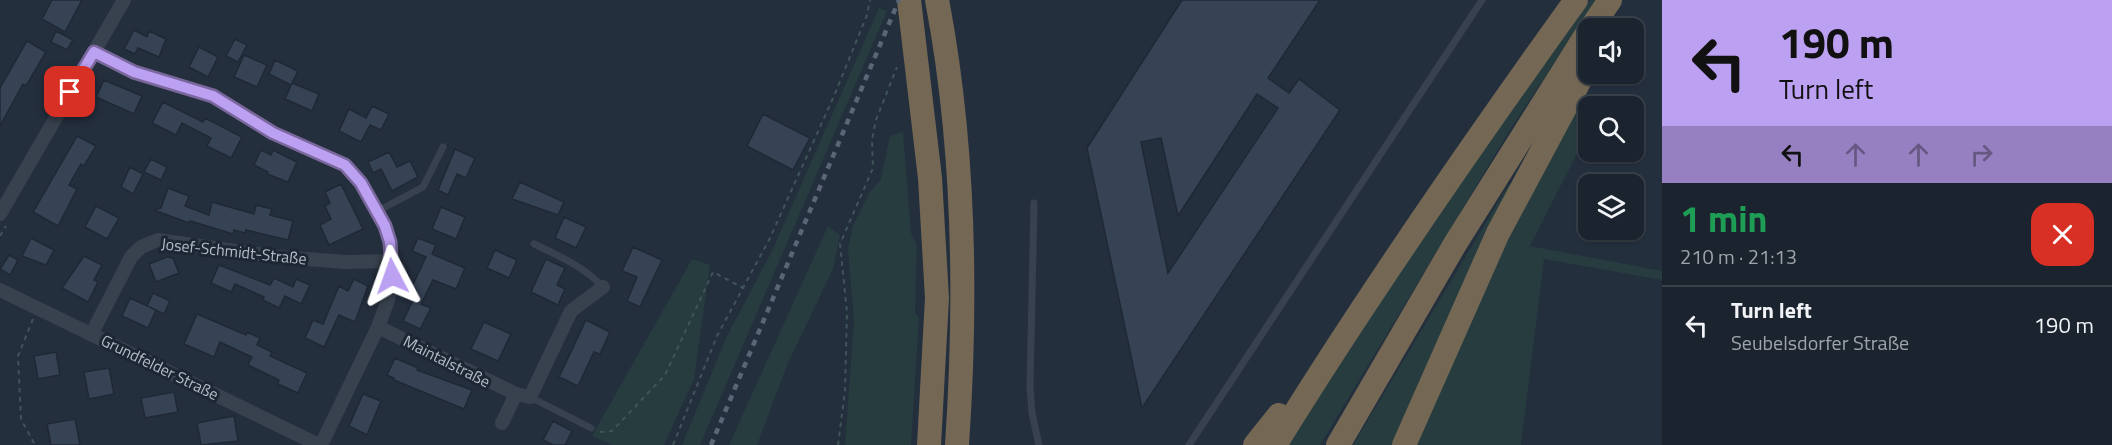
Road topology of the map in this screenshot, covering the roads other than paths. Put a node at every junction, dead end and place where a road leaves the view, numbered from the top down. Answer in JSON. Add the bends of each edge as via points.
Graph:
{"nodes":[{"id":1,"x":124,"y":0,"type":"edge"},
{"id":2,"x":909,"y":0,"type":"edge"},
{"id":3,"x":1482,"y":0,"type":"edge"},
{"id":4,"x":1576,"y":0,"type":"edge"},
{"id":5,"x":1610,"y":0,"type":"edge"},
{"id":6,"x":1623,"y":0,"type":"edge"},
{"id":7,"x":937,"y":3,"type":"edge"},
{"id":8,"x":1598,"y":18,"type":"edge"},
{"id":9,"x":1613,"y":18,"type":"edge"},
{"id":10,"x":1578,"y":49,"type":"edge"},
{"id":11,"x":94,"y":52,"type":"junction"},
{"id":12,"x":1578,"y":83,"type":"edge"},
{"id":13,"x":443,"y":147,"type":"dead end"},
{"id":14,"x":1034,"y":203,"type":"dead end"},
{"id":15,"x":376,"y":212,"type":"junction"},
{"id":16,"x":0,"y":214,"type":"edge"},
{"id":17,"x":534,"y":244,"type":"dead end"},
{"id":18,"x":391,"y":261,"type":"junction"},
{"id":19,"x":603,"y":287,"type":"joint"},
{"id":20,"x":0,"y":290,"type":"edge"},
{"id":21,"x":378,"y":327,"type":"junction"},
{"id":22,"x":92,"y":333,"type":"junction"},
{"id":23,"x":1343,"y":336,"type":"junction"},
{"id":24,"x":523,"y":395,"type":"junction"},
{"id":25,"x":502,"y":423,"type":"dead end"},
{"id":26,"x":591,"y":428,"type":"road end"},
{"id":27,"x":959,"y":437,"type":"edge"},
{"id":28,"x":320,"y":445,"type":"edge"},
{"id":29,"x":929,"y":445,"type":"edge"},
{"id":30,"x":1040,"y":445,"type":"edge"},
{"id":31,"x":1189,"y":445,"type":"edge"},
{"id":32,"x":1255,"y":445,"type":"edge"},
{"id":33,"x":1275,"y":445,"type":"edge"},
{"id":34,"x":1338,"y":445,"type":"edge"},
{"id":35,"x":1404,"y":445,"type":"edge"}],
"edges":[{"from":1,"to":11,"type":"street"},
{"from":2,"to":29,"type":"highway","via":[[907,59],[930,178],[937,298]]},
{"from":3,"to":31,"type":"lane"},
{"from":4,"to":23,"type":"highway"},
{"from":5,"to":8,"type":"highway"},
{"from":6,"to":9,"type":"highway"},
{"from":7,"to":27,"type":"highway","via":[[947,68],[962,239]]},
{"from":10,"to":34,"type":"highway","via":[[1455,244]]},
{"from":11,"to":15,"type":"street","via":[[134,72],[213,96],[273,133],[345,165],[361,183]]},
{"from":11,"to":16,"type":"street"},
{"from":12,"to":35,"type":"highway","via":[[1498,233]]},
{"from":13,"to":15,"type":"lane","via":[[423,187]]},
{"from":14,"to":30,"type":"lane","via":[[1030,387]]},
{"from":15,"to":18,"type":"street","via":[[390,242]]},
{"from":17,"to":19,"type":"lane","via":[[583,268]]},
{"from":18,"to":21,"type":"street","via":[[388,300]]},
{"from":18,"to":22,"type":"street","name":"Josef-Schmidt-Straße","via":[[278,257],[158,240],[141,247],[131,257]]},
{"from":19,"to":24,"type":"street","via":[[571,311]]},
{"from":20,"to":22,"type":"street","name":"Grundfelder Straße"},
{"from":21,"to":24,"type":"street","name":"Maintalstraße"},
{"from":21,"to":28,"type":"street"},
{"from":22,"to":28,"type":"street","name":"Grundfelder Straße"},
{"from":23,"to":32,"type":"highway"},
{"from":23,"to":33,"type":"highway"},
{"from":24,"to":25,"type":"street"},
{"from":24,"to":26,"type":"lane"}]}
